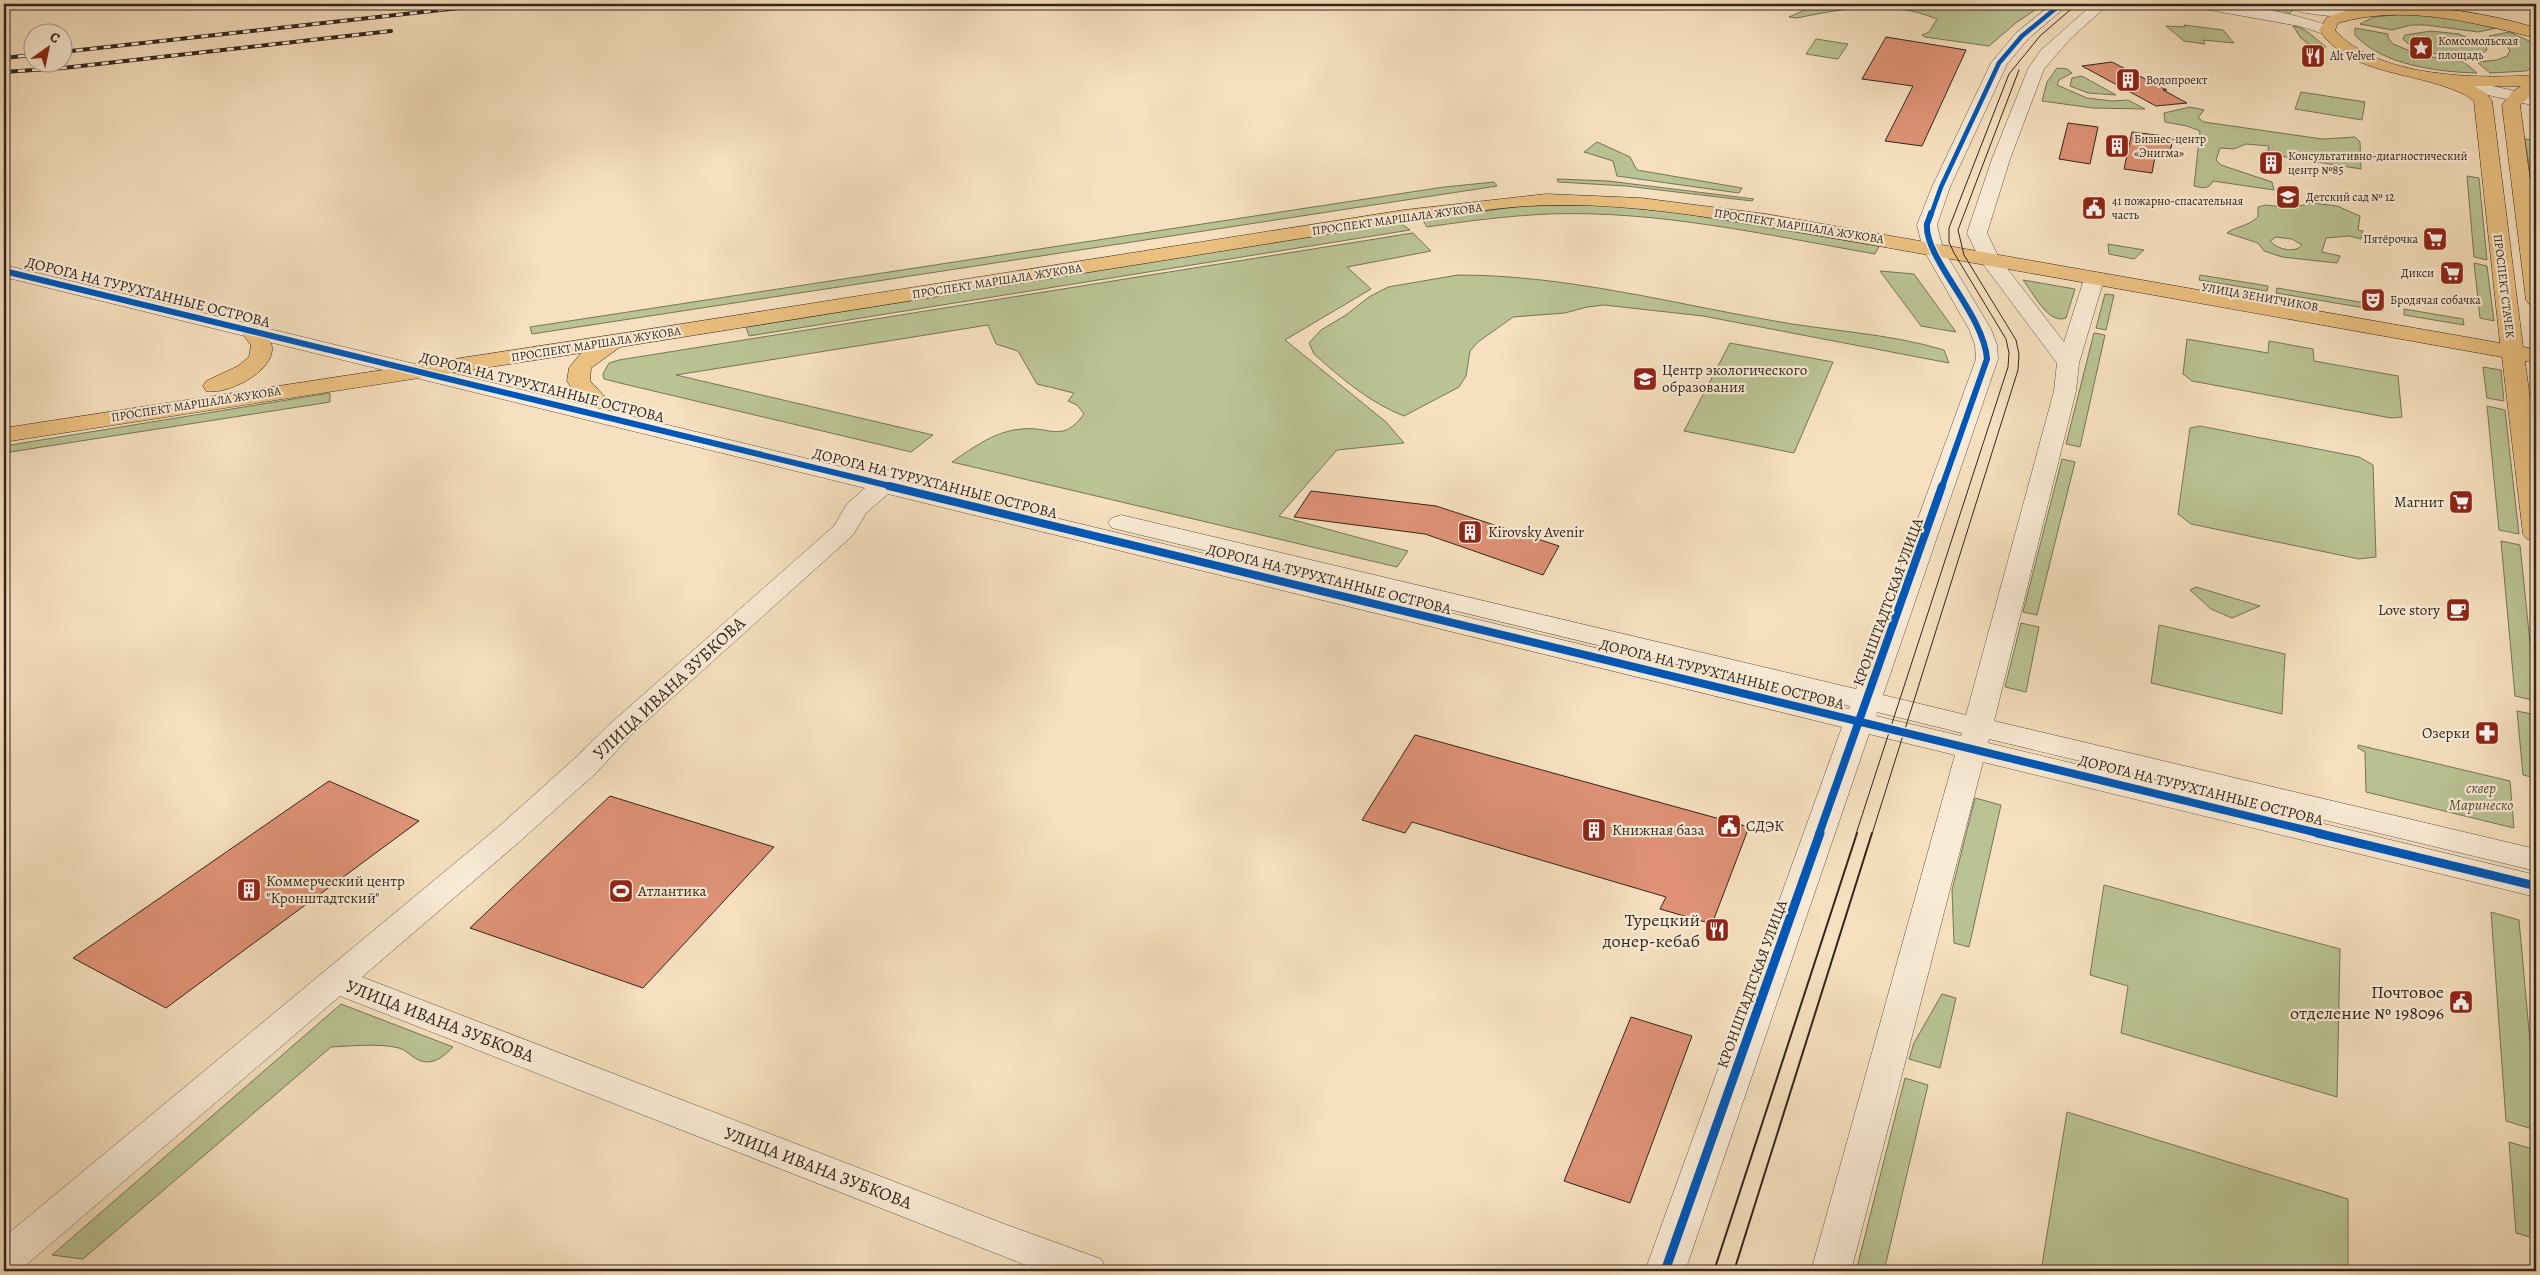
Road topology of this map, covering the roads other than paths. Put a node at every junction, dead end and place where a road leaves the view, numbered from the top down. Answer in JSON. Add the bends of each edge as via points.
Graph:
{"nodes":[{"id":1,"x":2061,"y":4,"type":"edge"},
{"id":2,"x":2102,"y":4,"type":"edge"},
{"id":3,"x":2204,"y":4,"type":"edge"},
{"id":4,"x":2279,"y":4,"type":"edge"},
{"id":5,"x":2348,"y":13,"type":"junction"},
{"id":6,"x":2476,"y":16,"type":"junction"},
{"id":7,"x":2531,"y":16,"type":"dead end"},
{"id":8,"x":2327,"y":30,"type":"junction"},
{"id":9,"x":2536,"y":33,"type":"edge"},
{"id":10,"x":2426,"y":75,"type":"junction"},
{"id":11,"x":2536,"y":80,"type":"edge"},
{"id":12,"x":2536,"y":84,"type":"edge"},
{"id":13,"x":2527,"y":98,"type":"edge"},
{"id":14,"x":1931,"y":243,"type":"junction"},
{"id":15,"x":1986,"y":254,"type":"junction"},
{"id":16,"x":4,"y":256,"type":"edge"},
{"id":17,"x":4,"y":271,"type":"edge"},
{"id":18,"x":2094,"y":279,"type":"junction"},
{"id":19,"x":2536,"y":300,"type":"edge"},
{"id":20,"x":252,"y":332,"type":"junction"},
{"id":21,"x":624,"y":340,"type":"junction"},
{"id":22,"x":2512,"y":347,"type":"junction"},
{"id":23,"x":2536,"y":347,"type":"edge"},
{"id":24,"x":2536,"y":356,"type":"edge"},
{"id":25,"x":380,"y":362,"type":"junction"},
{"id":26,"x":2068,"y":363,"type":"junction"},
{"id":27,"x":422,"y":364,"type":"junction"},
{"id":28,"x":462,"y":365,"type":"junction"},
{"id":29,"x":214,"y":386,"type":"junction"},
{"id":30,"x":596,"y":398,"type":"junction"},
{"id":31,"x":4,"y":418,"type":"edge"},
{"id":32,"x":4,"y":435,"type":"edge"},
{"id":33,"x":891,"y":477,"type":"junction"},
{"id":34,"x":2536,"y":534,"type":"edge"},
{"id":35,"x":1864,"y":711,"type":"junction"},
{"id":36,"x":1975,"y":738,"type":"junction"},
{"id":37,"x":2536,"y":860,"type":"edge"},
{"id":38,"x":2536,"y":886,"type":"edge"},
{"id":39,"x":336,"y":981,"type":"junction"},
{"id":40,"x":4,"y":1260,"type":"edge"},
{"id":41,"x":1088,"y":1271,"type":"edge"},
{"id":42,"x":1665,"y":1271,"type":"edge"},
{"id":43,"x":1831,"y":1271,"type":"edge"}],
"edges":[{"from":1,"to":14,"type":"street","via":[[2022,36],[1999,63],[1941,187],[1927,225]]},
{"from":2,"to":15,"type":"street","via":[[2047,53],[2030,79],[1977,233]]},
{"from":3,"to":8,"type":"street","via":[[2302,22]]},
{"from":4,"to":5,"type":"street"},
{"from":5,"to":6,"type":"main road","via":[[2401,8]]},
{"from":5,"to":8,"type":"main road","via":[[2332,20]]},
{"from":6,"to":7,"type":"main road","via":[[2511,19]]},
{"from":6,"to":9,"type":"main road"},
{"from":8,"to":10,"type":"main road","via":[[2336,42],[2357,55]]},
{"from":10,"to":11,"type":"main road","via":[[2494,83]]},
{"from":10,"to":13,"type":"street"},
{"from":10,"to":22,"type":"main road","name":"ПРОСПЕКТ СТАЧЕК","via":[[2473,92],[2483,101]]},
{"from":12,"to":13,"type":"main road"},
{"from":13,"to":19,"type":"main road","name":"ПРОСПЕКТ СТАЧЕК","via":[[2511,105]]},
{"from":14,"to":15,"type":"main road","name":"ПРОСПЕКТ МАРШАЛА ЖУКОВА"},
{"from":14,"to":21,"type":"main road","name":"ПРОСПЕКТ МАРШАЛА ЖУКОВА","via":[[1676,207],[1598,200],[1521,201],[1404,216]]},
{"from":14,"to":27,"type":"main road","name":"ПРОСПЕКТ МАРШАЛА ЖУКОВА","via":[[1676,196],[1589,188],[1529,189],[1396,205]]},
{"from":14,"to":35,"type":"street","name":"КРОНШТАДТСКАЯ УЛИЦА","via":[[1980,329],[1987,359]]},
{"from":15,"to":18,"type":"main road","name":"УЛИЦА ЗЕНИТЧИКОВ"},
{"from":15,"to":22,"type":"main road","name":"УЛИЦА ЗЕНИТЧИКОВ"},
{"from":15,"to":26,"type":"street"},
{"from":16,"to":27,"type":"street","name":"ДОРОГА НА ТУРУХТАННЫЕ ОСТРОВА"},
{"from":17,"to":20,"type":"street","name":"ДОРОГА НА ТУРУХТАННЫЕ ОСТРОВА"},
{"from":18,"to":22,"type":"main road","name":"УЛИЦА ЗЕНИТЧИКОВ"},
{"from":18,"to":26,"type":"street"},
{"from":20,"to":25,"type":"street","name":"ДОРОГА НА ТУРУХТАННЫЕ ОСТРОВА"},
{"from":20,"to":29,"type":"main road","via":[[262,345],[261,355],[253,366]]},
{"from":21,"to":28,"type":"main road","name":"ПРОСПЕКТ МАРШАЛА ЖУКОВА"},
{"from":21,"to":30,"type":"main road","via":[[600,348],[580,367],[578,378],[581,387]]},
{"from":22,"to":23,"type":"main road","name":"УЛИЦА ЗЕНИТЧИКОВ"},
{"from":22,"to":24,"type":"main road","name":"УЛИЦА ЗЕНИТЧИКОВ"},
{"from":22,"to":34,"type":"main road","name":"ПРОСПЕКТ СТАЧЕК"},
{"from":25,"to":27,"type":"street","name":"ДОРОГА НА ТУРУХТАННЫЕ ОСТРОВА"},
{"from":25,"to":29,"type":"main road","name":"ПРОСПЕКТ МАРШАЛА ЖУКОВА"},
{"from":26,"to":36,"type":"street","via":[[2066,391]]},
{"from":27,"to":28,"type":"street","name":"ДОРОГА НА ТУРУХТАННЫЕ ОСТРОВА"},
{"from":27,"to":32,"type":"main road","name":"ПРОСПЕКТ МАРШАЛА ЖУКОВА"},
{"from":27,"to":33,"type":"street","name":"ДОРОГА НА ТУРУХТАННЫЕ ОСТРОВА"},
{"from":28,"to":30,"type":"street","name":"ДОРОГА НА ТУРУХТАННЫЕ ОСТРОВА"},
{"from":29,"to":31,"type":"main road","name":"ПРОСПЕКТ МАРШАЛА ЖУКОВА"},
{"from":30,"to":33,"type":"street","name":"ДОРОГА НА ТУРУХТАННЫЕ ОСТРОВА"},
{"from":33,"to":35,"type":"street","name":"ДОРОГА НА ТУРУХТАННЫЕ ОСТРОВА"},
{"from":33,"to":39,"type":"street","name":"УЛИЦА ИВАНА ЗУБКОВА","via":[[856,509],[844,530],[621,729],[585,766]]},
{"from":35,"to":36,"type":"street","name":"ДОРОГА НА ТУРУХТАННЫЕ ОСТРОВА"},
{"from":35,"to":42,"type":"street","name":"КРОНШТАДТСКАЯ УЛИЦА"},
{"from":36,"to":37,"type":"street","name":"ДОРОГА НА ТУРУХТАННЫЕ ОСТРОВА"},
{"from":36,"to":38,"type":"street","name":"ДОРОГА НА ТУРУХТАННЫЕ ОСТРОВА"},
{"from":36,"to":43,"type":"street"},
{"from":39,"to":40,"type":"street"},
{"from":39,"to":41,"type":"street","name":"УЛИЦА ИВАНА ЗУБКОВА"}]}
